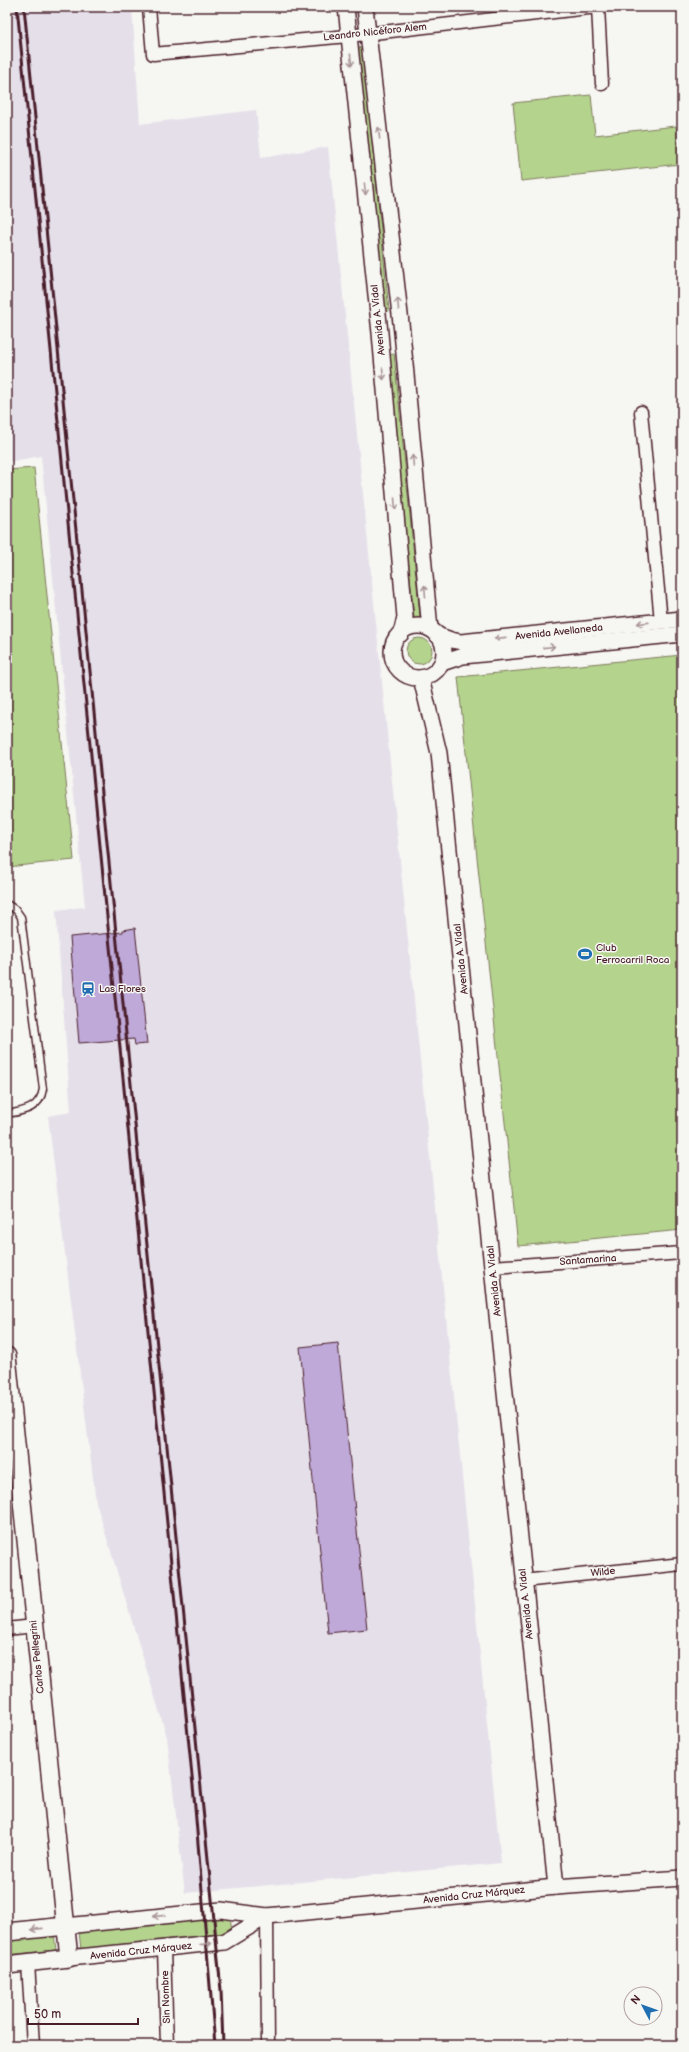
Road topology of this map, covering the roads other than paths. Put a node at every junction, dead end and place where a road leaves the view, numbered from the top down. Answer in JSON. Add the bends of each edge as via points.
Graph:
{"nodes":[{"id":1,"x":149,"y":7,"type":"edge"},
{"id":2,"x":346,"y":7,"type":"edge"},
{"id":3,"x":365,"y":7,"type":"edge"},
{"id":4,"x":598,"y":7,"type":"edge"},
{"id":5,"x":368,"y":33,"type":"junction"},
{"id":6,"x":348,"y":36,"type":"junction"},
{"id":7,"x":602,"y":84,"type":"dead end"},
{"id":8,"x":402,"y":332,"type":"junction"},
{"id":9,"x":380,"y":333,"type":"junction"},
{"id":10,"x":641,"y":412,"type":"dead end"},
{"id":11,"x":682,"y":619,"type":"edge"},
{"id":12,"x":661,"y":621,"type":"junction"},
{"id":13,"x":433,"y":632,"type":"junction"},
{"id":14,"x":401,"y":634,"type":"junction"},
{"id":15,"x":682,"y":634,"type":"edge"},
{"id":16,"x":663,"y":636,"type":"junction"},
{"id":17,"x":442,"y":663,"type":"junction"},
{"id":18,"x":421,"y":678,"type":"junction"},
{"id":19,"x":7,"y":904,"type":"edge"},
{"id":20,"x":7,"y":1114,"type":"edge"},
{"id":21,"x":682,"y":1254,"type":"edge"},
{"id":22,"x":493,"y":1268,"type":"junction"},
{"id":23,"x":7,"y":1356,"type":"edge"},
{"id":24,"x":682,"y":1564,"type":"edge"},
{"id":25,"x":523,"y":1581,"type":"junction"},
{"id":26,"x":34,"y":1626,"type":"junction"},
{"id":27,"x":7,"y":1629,"type":"edge"},
{"id":28,"x":682,"y":1878,"type":"edge"},
{"id":29,"x":556,"y":1887,"type":"junction"},
{"id":30,"x":267,"y":1916,"type":"junction"},
{"id":31,"x":66,"y":1926,"type":"junction"},
{"id":32,"x":7,"y":1932,"type":"edge"},
{"id":33,"x":164,"y":1949,"type":"junction"},
{"id":34,"x":69,"y":1958,"type":"junction"},
{"id":35,"x":28,"y":1963,"type":"junction"},
{"id":36,"x":7,"y":1965,"type":"edge"},
{"id":37,"x":33,"y":2045,"type":"edge"},
{"id":38,"x":167,"y":2045,"type":"edge"},
{"id":39,"x":268,"y":2045,"type":"edge"}],
"edges":[{"from":1,"to":6,"type":"street","name":"Leandro Nicéforo Alem","via":[[153,54]]},
{"from":2,"to":6,"type":"street","name":"Avenida A. Vidal"},
{"from":3,"to":5,"type":"street"},
{"from":4,"to":5,"type":"street","name":"Leandro Nicéforo Alem"},
{"from":4,"to":7,"type":"street"},
{"from":5,"to":6,"type":"street","name":"Leandro Nicéforo Alem"},
{"from":8,"to":5,"type":"street","one_way":true},
{"from":6,"to":9,"type":"street","name":"Avenida A. Vidal","one_way":true},
{"from":8,"to":9,"type":"street"},
{"from":13,"to":8,"type":"street","one_way":true},
{"from":9,"to":14,"type":"street","name":"Avenida A. Vidal","one_way":true,"via":[[405,617]]},
{"from":10,"to":12,"type":"street"},
{"from":11,"to":12,"type":"street","name":"Avenida Avellaneda"},
{"from":12,"to":13,"type":"street","name":"Avenida Avellaneda","one_way":true,"via":[[461,642]]},
{"from":12,"to":16,"type":"street"},
{"from":13,"to":14,"type":"street","via":[[415,627]]},
{"from":13,"to":17,"type":"street","via":[[444,648]]},
{"from":14,"to":18,"type":"street","via":[[393,648],[395,663],[406,675]]},
{"from":15,"to":16,"type":"street","name":"Avenida Avellaneda"},
{"from":17,"to":16,"type":"street","name":"Avenida Avellaneda","one_way":true,"via":[[463,656]]},
{"from":17,"to":18,"type":"street","via":[[437,670]]},
{"from":18,"to":22,"type":"street","name":"Avenida A. Vidal","via":[[439,753]]},
{"from":19,"to":20,"type":"lane","via":[[16,910],[21,918],[43,1089],[42,1097],[35,1106]]},
{"from":21,"to":22,"type":"street","name":"Santamarina"},
{"from":22,"to":25,"type":"street","name":"Avenida A. Vidal"},
{"from":23,"to":26,"type":"main road","name":"Carlos Pellegrini"},
{"from":24,"to":25,"type":"street","name":"Wilde"},
{"from":25,"to":29,"type":"street","name":"Avenida A. Vidal"},
{"from":26,"to":27,"type":"street"},
{"from":26,"to":31,"type":"main road","name":"Carlos Pellegrini"},
{"from":28,"to":29,"type":"street","name":"Avenida Cruz Márquez"},
{"from":29,"to":30,"type":"street","name":"Avenida Cruz Márquez"},
{"from":30,"to":31,"type":"street","name":"Avenida Cruz Márquez","one_way":true,"via":[[221,1910]]},
{"from":33,"to":30,"type":"street","name":"Avenida Cruz Márquez","one_way":true,"via":[[224,1942]]},
{"from":30,"to":39,"type":"street"},
{"from":31,"to":32,"type":"main road","name":"Avenida Cruz Márquez","one_way":true},
{"from":31,"to":34,"type":"main road","name":"Carlos Pellegrini"},
{"from":33,"to":34,"type":"street","name":"Avenida Cruz Márquez"},
{"from":33,"to":38,"type":"street","name":"Sin Nombre"},
{"from":34,"to":35,"type":"main road","name":"Avenida Cruz Márquez"},
{"from":35,"to":36,"type":"main road","name":"Avenida Cruz Márquez"},
{"from":35,"to":37,"type":"street"}]}
